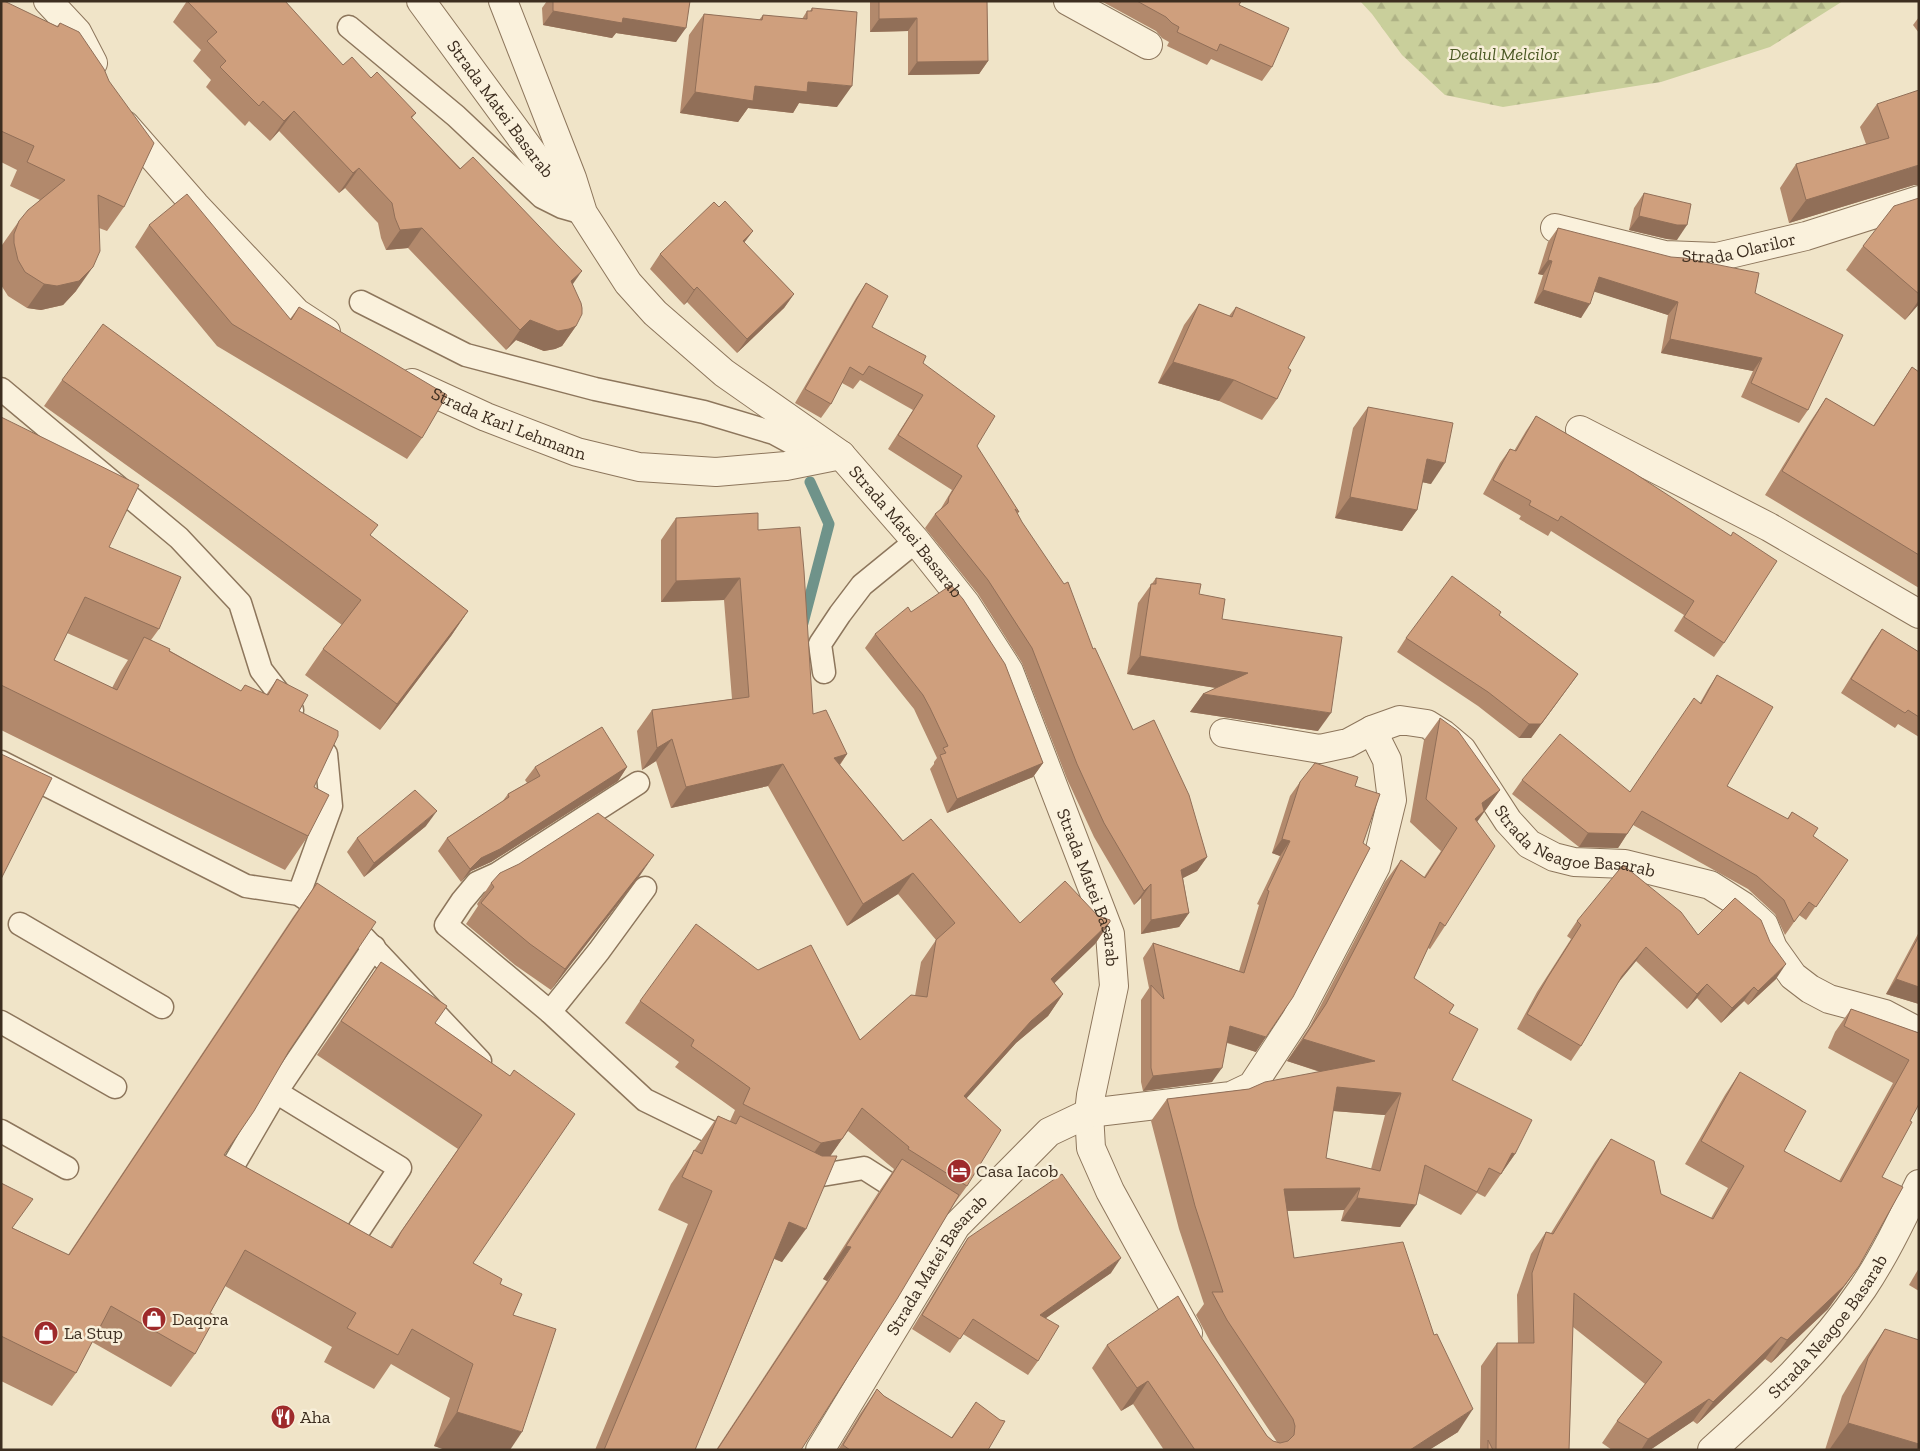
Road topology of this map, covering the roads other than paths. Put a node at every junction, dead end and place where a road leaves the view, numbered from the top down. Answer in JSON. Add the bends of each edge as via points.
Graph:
{"nodes":[{"id":1,"x":48,"y":1,"type":"edge"},
{"id":2,"x":421,"y":1,"type":"edge"},
{"id":3,"x":504,"y":1,"type":"edge"},
{"id":4,"x":1068,"y":1,"type":"edge"},
{"id":5,"x":349,"y":27,"type":"dead end"},
{"id":6,"x":1148,"y":45,"type":"dead end"},
{"id":7,"x":1919,"y":200,"type":"edge"},
{"id":8,"x":583,"y":213,"type":"junction"},
{"id":9,"x":1556,"y":228,"type":"edge"},
{"id":10,"x":361,"y":302,"type":"dead end"},
{"id":11,"x":343,"y":344,"type":"edge"},
{"id":12,"x":393,"y":373,"type":"edge"},
{"id":13,"x":1,"y":389,"type":"edge"},
{"id":14,"x":1580,"y":430,"type":"dead end"},
{"id":15,"x":832,"y":457,"type":"junction"},
{"id":16,"x":916,"y":541,"type":"junction"},
{"id":17,"x":1919,"y":614,"type":"edge"},
{"id":18,"x":824,"y":672,"type":"dead end"},
{"id":19,"x":1372,"y":730,"type":"junction"},
{"id":20,"x":1224,"y":733,"type":"dead end"},
{"id":21,"x":1,"y":762,"type":"edge"},
{"id":22,"x":638,"y":783,"type":"dead end"},
{"id":23,"x":645,"y":888,"type":"edge"},
{"id":24,"x":299,"y":894,"type":"junction"},
{"id":25,"x":20,"y":924,"type":"dead end"},
{"id":26,"x":374,"y":947,"type":"junction"},
{"id":27,"x":162,"y":1008,"type":"dead end"},
{"id":28,"x":550,"y":1012,"type":"junction"},
{"id":29,"x":1,"y":1022,"type":"edge"},
{"id":30,"x":1919,"y":1032,"type":"edge"},
{"id":31,"x":480,"y":1061,"type":"edge"},
{"id":32,"x":115,"y":1087,"type":"dead end"},
{"id":33,"x":276,"y":1092,"type":"junction"},
{"id":34,"x":1089,"y":1113,"type":"junction"},
{"id":35,"x":1,"y":1131,"type":"edge"},
{"id":36,"x":751,"y":1152,"type":"edge"},
{"id":37,"x":67,"y":1168,"type":"dead end"},
{"id":38,"x":786,"y":1169,"type":"edge"},
{"id":39,"x":1919,"y":1184,"type":"edge"},
{"id":40,"x":264,"y":1194,"type":"edge"},
{"id":41,"x":940,"y":1216,"type":"junction"},
{"id":42,"x":324,"y":1230,"type":"edge"},
{"id":43,"x":1198,"y":1351,"type":"edge"},
{"id":44,"x":820,"y":1450,"type":"edge"},
{"id":45,"x":1712,"y":1450,"type":"edge"}],
"edges":[{"from":1,"to":11,"type":"street","via":[[77,32],[106,95],[129,132],[297,312]]},
{"from":2,"to":8,"type":"street","name":"Strada Matei Basarab","via":[[539,162]]},
{"from":3,"to":8,"type":"street","name":"Strada Matei Basarab"},
{"from":4,"to":6,"type":"street"},
{"from":5,"to":8,"type":"lane","via":[[456,116],[542,197]]},
{"from":7,"to":9,"type":"street","name":"Strada Olarilor","via":[[1806,236],[1717,256],[1665,255]]},
{"from":8,"to":15,"type":"street","name":"Strada Matei Basarab","via":[[628,283],[654,313],[724,373]]},
{"from":10,"to":15,"type":"lane","via":[[466,355],[595,389],[704,412],[774,433]]},
{"from":12,"to":15,"type":"street","name":"Strada Karl Lehmann","via":[[427,391],[577,452],[639,467],[716,472],[786,466]]},
{"from":13,"to":24,"type":"lane","via":[[179,538],[240,603],[261,670],[326,754],[331,806]]},
{"from":14,"to":17,"type":"street","via":[[1769,526]]},
{"from":15,"to":16,"type":"street","name":"Strada Matei Basarab"},
{"from":16,"to":18,"type":"lane","via":[[862,585],[840,614],[820,644]]},
{"from":16,"to":34,"type":"street","name":"Strada Matei Basarab","via":[[966,604],[1009,670],[1110,934],[1114,986]]},
{"from":19,"to":20,"type":"street","name":"Strada Neagoe Basarab","via":[[1348,743],[1320,749]]},
{"from":19,"to":30,"type":"street","name":"Strada Neagoe Basarab","via":[[1400,720],[1427,724],[1462,750],[1508,821],[1529,844],[1554,857],[1574,862],[1625,864],[1710,885],[1743,906],[1764,925],[1773,948],[1794,976],[1810,989],[1828,999],[1884,1014]]},
{"from":19,"to":34,"type":"street","name":"Strada Matei Basarab","via":[[1387,760],[1392,800],[1376,866],[1296,1019],[1252,1086],[1231,1096]]},
{"from":21,"to":24,"type":"lane","via":[[246,886]]},
{"from":22,"to":28,"type":"lane","via":[[497,874],[477,883],[446,925]]},
{"from":23,"to":28,"type":"lane"},
{"from":24,"to":26,"type":"lane","via":[[340,919]]},
{"from":25,"to":27,"type":"lane"},
{"from":26,"to":31,"type":"lane"},
{"from":26,"to":33,"type":"lane"},
{"from":28,"to":36,"type":"lane","via":[[645,1100]]},
{"from":29,"to":32,"type":"lane"},
{"from":33,"to":40,"type":"lane","via":[[230,1171]]},
{"from":33,"to":42,"type":"lane","via":[[400,1168],[350,1245]]},
{"from":34,"to":41,"type":"street","name":"Strada Matei Basarab","via":[[1049,1132]]},
{"from":34,"to":43,"type":"street","name":"Strada Matei Basarab","via":[[1091,1148],[1110,1191]]},
{"from":35,"to":37,"type":"lane"},
{"from":38,"to":41,"type":"lane","via":[[804,1178],[864,1168]]},
{"from":39,"to":45,"type":"street","name":"Strada Neagoe Basarab","via":[[1863,1288],[1820,1344],[1761,1406]]},
{"from":41,"to":44,"type":"street","name":"Strada Matei Basarab"}]}
